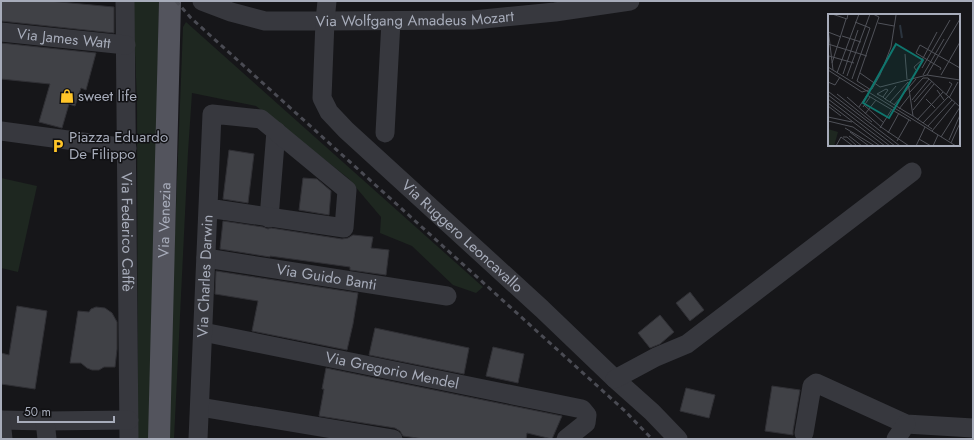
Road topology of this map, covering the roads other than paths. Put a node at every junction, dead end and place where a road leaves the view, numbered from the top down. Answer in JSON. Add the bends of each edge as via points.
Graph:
{"nodes":[{"id":1,"x":125,"y":1,"type":"edge"},
{"id":2,"x":327,"y":1,"type":"edge"},
{"id":3,"x":630,"y":1,"type":"edge"},
{"id":4,"x":210,"y":3,"type":"edge"},
{"id":5,"x":170,"y":4,"type":"edge"},
{"id":6,"x":325,"y":21,"type":"junction"},
{"id":7,"x":391,"y":21,"type":"junction"},
{"id":8,"x":1,"y":32,"type":"edge"},
{"id":9,"x":126,"y":45,"type":"junction"},
{"id":10,"x":3,"y":131,"type":"edge"},
{"id":11,"x":276,"y":131,"type":"junction"},
{"id":12,"x":386,"y":133,"type":"dead end"},
{"id":13,"x":127,"y":148,"type":"junction"},
{"id":14,"x":912,"y":172,"type":"dead end"},
{"id":15,"x":208,"y":208,"type":"junction"},
{"id":16,"x":269,"y":218,"type":"junction"},
{"id":17,"x":206,"y":258,"type":"junction"},
{"id":18,"x":447,"y":296,"type":"dead end"},
{"id":19,"x":203,"y":332,"type":"junction"},
{"id":20,"x":615,"y":379,"type":"junction"},
{"id":21,"x":200,"y":407,"type":"junction"},
{"id":22,"x":1,"y":420,"type":"edge"},
{"id":23,"x":129,"y":420,"type":"junction"},
{"id":24,"x":906,"y":424,"type":"junction"},
{"id":25,"x":973,"y":428,"type":"edge"},
{"id":26,"x":46,"y":430,"type":"edge"},
{"id":27,"x":804,"y":433,"type":"dead end"},
{"id":28,"x":3,"y":439,"type":"edge"},
{"id":29,"x":129,"y":439,"type":"edge"},
{"id":30,"x":159,"y":439,"type":"edge"},
{"id":31,"x":198,"y":439,"type":"edge"},
{"id":32,"x":393,"y":439,"type":"edge"},
{"id":33,"x":566,"y":439,"type":"edge"},
{"id":34,"x":678,"y":439,"type":"edge"},
{"id":35,"x":896,"y":439,"type":"edge"}],
"edges":[{"from":1,"to":9,"type":"street","name":"Via Federico Caffè"},
{"from":2,"to":6,"type":"street","name":"Via Ruggero Leoncavallo"},
{"from":3,"to":7,"type":"street","name":"Via Wolfgang Amadeus Mozart","via":[[473,20]]},
{"from":4,"to":6,"type":"street","name":"Via Wolfgang Amadeus Mozart","via":[[231,12],[265,21]]},
{"from":5,"to":30,"type":"main road","name":"Via Venezia"},
{"from":6,"to":7,"type":"street","name":"Via Wolfgang Amadeus Mozart"},
{"from":6,"to":20,"type":"street","name":"Via Ruggero Leoncavallo","via":[[322,98],[329,112]]},
{"from":7,"to":12,"type":"street"},
{"from":8,"to":9,"type":"street","name":"Via James Watt"},
{"from":9,"to":13,"type":"street","name":"Via Federico Caffè"},
{"from":10,"to":13,"type":"street"},
{"from":11,"to":15,"type":"street","name":"Via Charles Darwin","via":[[262,119],[212,114]]},
{"from":11,"to":16,"type":"street"},
{"from":11,"to":16,"type":"street","via":[[347,190],[344,228]]},
{"from":13,"to":23,"type":"street","name":"Via Federico Caffè"},
{"from":14,"to":20,"type":"street","via":[[687,344]]},
{"from":15,"to":16,"type":"street"},
{"from":15,"to":17,"type":"street","name":"Via Charles Darwin"},
{"from":17,"to":18,"type":"street","name":"Via Guido Banti"},
{"from":17,"to":19,"type":"street","name":"Via Charles Darwin"},
{"from":19,"to":21,"type":"street","name":"Via Charles Darwin"},
{"from":19,"to":33,"type":"street","name":"Via Gregorio Mendel","via":[[582,409],[587,415],[586,423]]},
{"from":20,"to":34,"type":"street","name":"Via Ruggero Leoncavallo"},
{"from":21,"to":31,"type":"street","name":"Via Charles Darwin"},
{"from":21,"to":32,"type":"street"},
{"from":22,"to":26,"type":"street"},
{"from":22,"to":28,"type":"street"},
{"from":23,"to":26,"type":"street"},
{"from":23,"to":29,"type":"street","name":"Via Federico Caffè"},
{"from":24,"to":25,"type":"street"},
{"from":24,"to":27,"type":"street","via":[[816,383],[812,386]]},
{"from":24,"to":35,"type":"street"}]}
